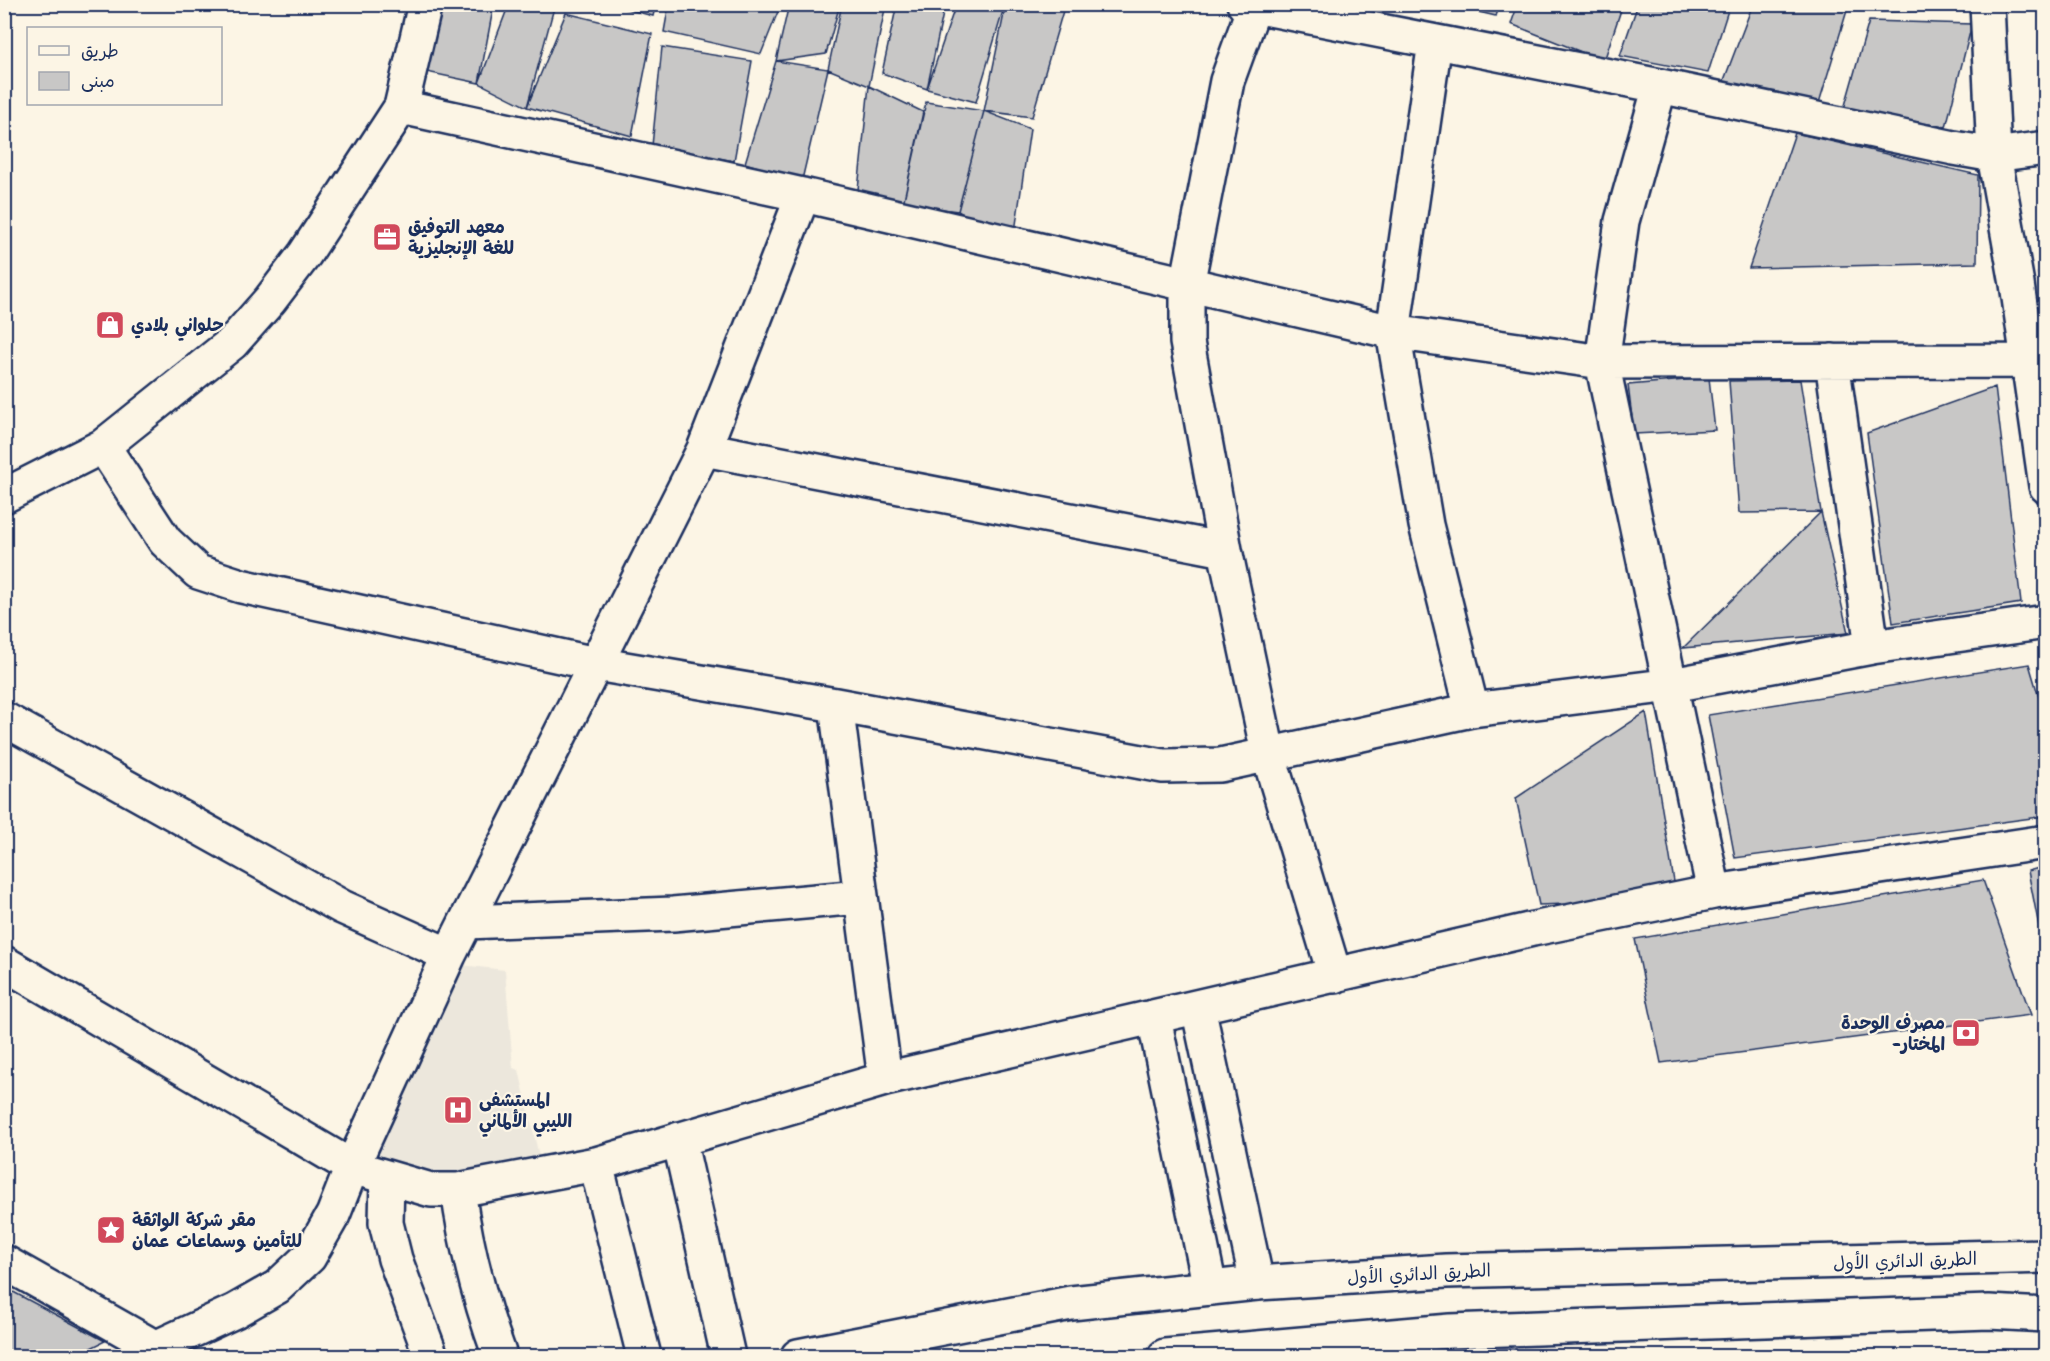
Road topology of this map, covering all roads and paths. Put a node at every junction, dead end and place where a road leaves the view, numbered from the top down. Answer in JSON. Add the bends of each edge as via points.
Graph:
{"nodes":[{"id":1,"x":425,"y":4,"type":"edge"},
{"id":2,"x":1987,"y":4,"type":"edge"},
{"id":3,"x":1251,"y":5,"type":"edge"},
{"id":4,"x":1435,"y":42,"type":"junction"},
{"id":5,"x":1660,"y":86,"type":"junction"},
{"id":6,"x":401,"y":107,"type":"junction"},
{"id":7,"x":2046,"y":148,"type":"edge"},
{"id":8,"x":1994,"y":155,"type":"junction"},
{"id":9,"x":803,"y":195,"type":"junction"},
{"id":10,"x":1187,"y":285,"type":"junction"},
{"id":11,"x":1393,"y":332,"type":"junction"},
{"id":12,"x":2037,"y":360,"type":"edge"},
{"id":13,"x":1832,"y":361,"type":"junction"},
{"id":14,"x":1602,"y":362,"type":"junction"},
{"id":15,"x":103,"y":446,"type":"junction"},
{"id":16,"x":704,"y":449,"type":"junction"},
{"id":17,"x":2046,"y":486,"type":"edge"},
{"id":18,"x":4,"y":496,"type":"edge"},
{"id":19,"x":1225,"y":550,"type":"junction"},
{"id":20,"x":2046,"y":622,"type":"edge"},
{"id":21,"x":1872,"y":647,"type":"junction"},
{"id":22,"x":596,"y":664,"type":"junction"},
{"id":23,"x":1672,"y":685,"type":"junction"},
{"id":24,"x":836,"y":705,"type":"junction"},
{"id":25,"x":1472,"y":710,"type":"junction"},
{"id":26,"x":4,"y":719,"type":"edge"},
{"id":27,"x":1268,"y":753,"type":"junction"},
{"id":28,"x":2046,"y":842,"type":"edge"},
{"id":29,"x":1714,"y":892,"type":"junction"},
{"id":30,"x":860,"y":897,"type":"junction"},
{"id":31,"x":466,"y":922,"type":"junction"},
{"id":32,"x":449,"y":955,"type":"junction"},
{"id":33,"x":4,"y":963,"type":"edge"},
{"id":34,"x":1335,"y":976,"type":"junction"},
{"id":35,"x":1198,"y":1007,"type":"junction"},
{"id":36,"x":1154,"y":1018,"type":"junction"},
{"id":37,"x":885,"y":1079,"type":"junction"},
{"id":38,"x":679,"y":1139,"type":"junction"},
{"id":39,"x":596,"y":1164,"type":"junction"},
{"id":40,"x":352,"y":1167,"type":"junction"},
{"id":41,"x":387,"y":1178,"type":"junction"},
{"id":42,"x":458,"y":1190,"type":"junction"},
{"id":43,"x":2046,"y":1256,"type":"edge"},
{"id":44,"x":4,"y":1262,"type":"edge"},
{"id":45,"x":1257,"y":1283,"type":"junction"},
{"id":46,"x":1210,"y":1288,"type":"junction"},
{"id":47,"x":2046,"y":1315,"type":"edge"},
{"id":48,"x":147,"y":1352,"type":"edge"},
{"id":49,"x":431,"y":1356,"type":"edge"},
{"id":50,"x":500,"y":1356,"type":"edge"},
{"id":51,"x":644,"y":1356,"type":"edge"},
{"id":52,"x":728,"y":1356,"type":"edge"},
{"id":53,"x":798,"y":1356,"type":"edge"},
{"id":54,"x":1166,"y":1356,"type":"edge"}],
"edges":[{"from":1,"to":6,"type":"street"},
{"from":2,"to":8,"type":"street"},
{"from":3,"to":4,"type":"street"},
{"from":3,"to":10,"type":"street","via":[[1227,81]]},
{"from":4,"to":5,"type":"street"},
{"from":4,"to":11,"type":"street"},
{"from":5,"to":8,"type":"street"},
{"from":5,"to":14,"type":"street","via":[[1622,221]]},
{"from":6,"to":9,"type":"street"},
{"from":6,"to":15,"type":"street","via":[[311,245],[270,300],[232,343]]},
{"from":7,"to":8,"type":"street"},
{"from":8,"to":12,"type":"street"},
{"from":9,"to":10,"type":"street"},
{"from":9,"to":16,"type":"street"},
{"from":10,"to":11,"type":"street"},
{"from":10,"to":19,"type":"street","via":[[1187,342]]},
{"from":11,"to":14,"type":"street"},
{"from":11,"to":25,"type":"street","via":[[1426,525]]},
{"from":12,"to":13,"type":"street"},
{"from":12,"to":17,"type":"street"},
{"from":13,"to":14,"type":"street"},
{"from":13,"to":21,"type":"street"},
{"from":14,"to":23,"type":"street"},
{"from":15,"to":18,"type":"street"},
{"from":15,"to":22,"type":"street","via":[[165,541],[198,572],[241,586]]},
{"from":16,"to":19,"type":"street"},
{"from":16,"to":22,"type":"street"},
{"from":19,"to":27,"type":"street"},
{"from":20,"to":21,"type":"street"},
{"from":21,"to":23,"type":"street"},
{"from":22,"to":24,"type":"street"},
{"from":22,"to":31,"type":"street"},
{"from":23,"to":25,"type":"street"},
{"from":23,"to":29,"type":"street"},
{"from":24,"to":27,"type":"street","via":[[1163,766],[1220,765]]},
{"from":24,"to":30,"type":"street"},
{"from":25,"to":27,"type":"street"},
{"from":26,"to":32,"type":"street","via":[[342,907]]},
{"from":27,"to":34,"type":"street"},
{"from":28,"to":29,"type":"street"},
{"from":29,"to":34,"type":"street","via":[[1533,929]]},
{"from":30,"to":31,"type":"street","via":[[673,914]]},
{"from":30,"to":37,"type":"street"},
{"from":31,"to":32,"type":"street"},
{"from":32,"to":40,"type":"street"},
{"from":33,"to":40,"type":"street"},
{"from":34,"to":35,"type":"street"},
{"from":35,"to":36,"type":"street"},
{"from":35,"to":45,"type":"street"},
{"from":36,"to":37,"type":"street"},
{"from":36,"to":46,"type":"street"},
{"from":37,"to":38,"type":"street"},
{"from":38,"to":39,"type":"street"},
{"from":38,"to":52,"type":"street"},
{"from":39,"to":42,"type":"street"},
{"from":39,"to":51,"type":"street"},
{"from":40,"to":41,"type":"street"},
{"from":40,"to":48,"type":"street","via":[[333,1215],[309,1257],[277,1287]]},
{"from":41,"to":42,"type":"street","via":[[431,1190]]},
{"from":41,"to":49,"type":"street","via":[[386,1222],[395,1259]]},
{"from":42,"to":50,"type":"street","via":[[477,1287]]},
{"from":43,"to":45,"type":"street","name":"الطريق الدائري الأول","via":[[1446,1271]]},
{"from":44,"to":48,"type":"street"},
{"from":45,"to":46,"type":"street","name":"الطريق الدائري الأول"},
{"from":46,"to":53,"type":"street","name":"الطريق الدائري الأول","via":[[1071,1303]]},
{"from":47,"to":54,"type":"street","via":[[1989,1312],[1450,1331]]}]}
